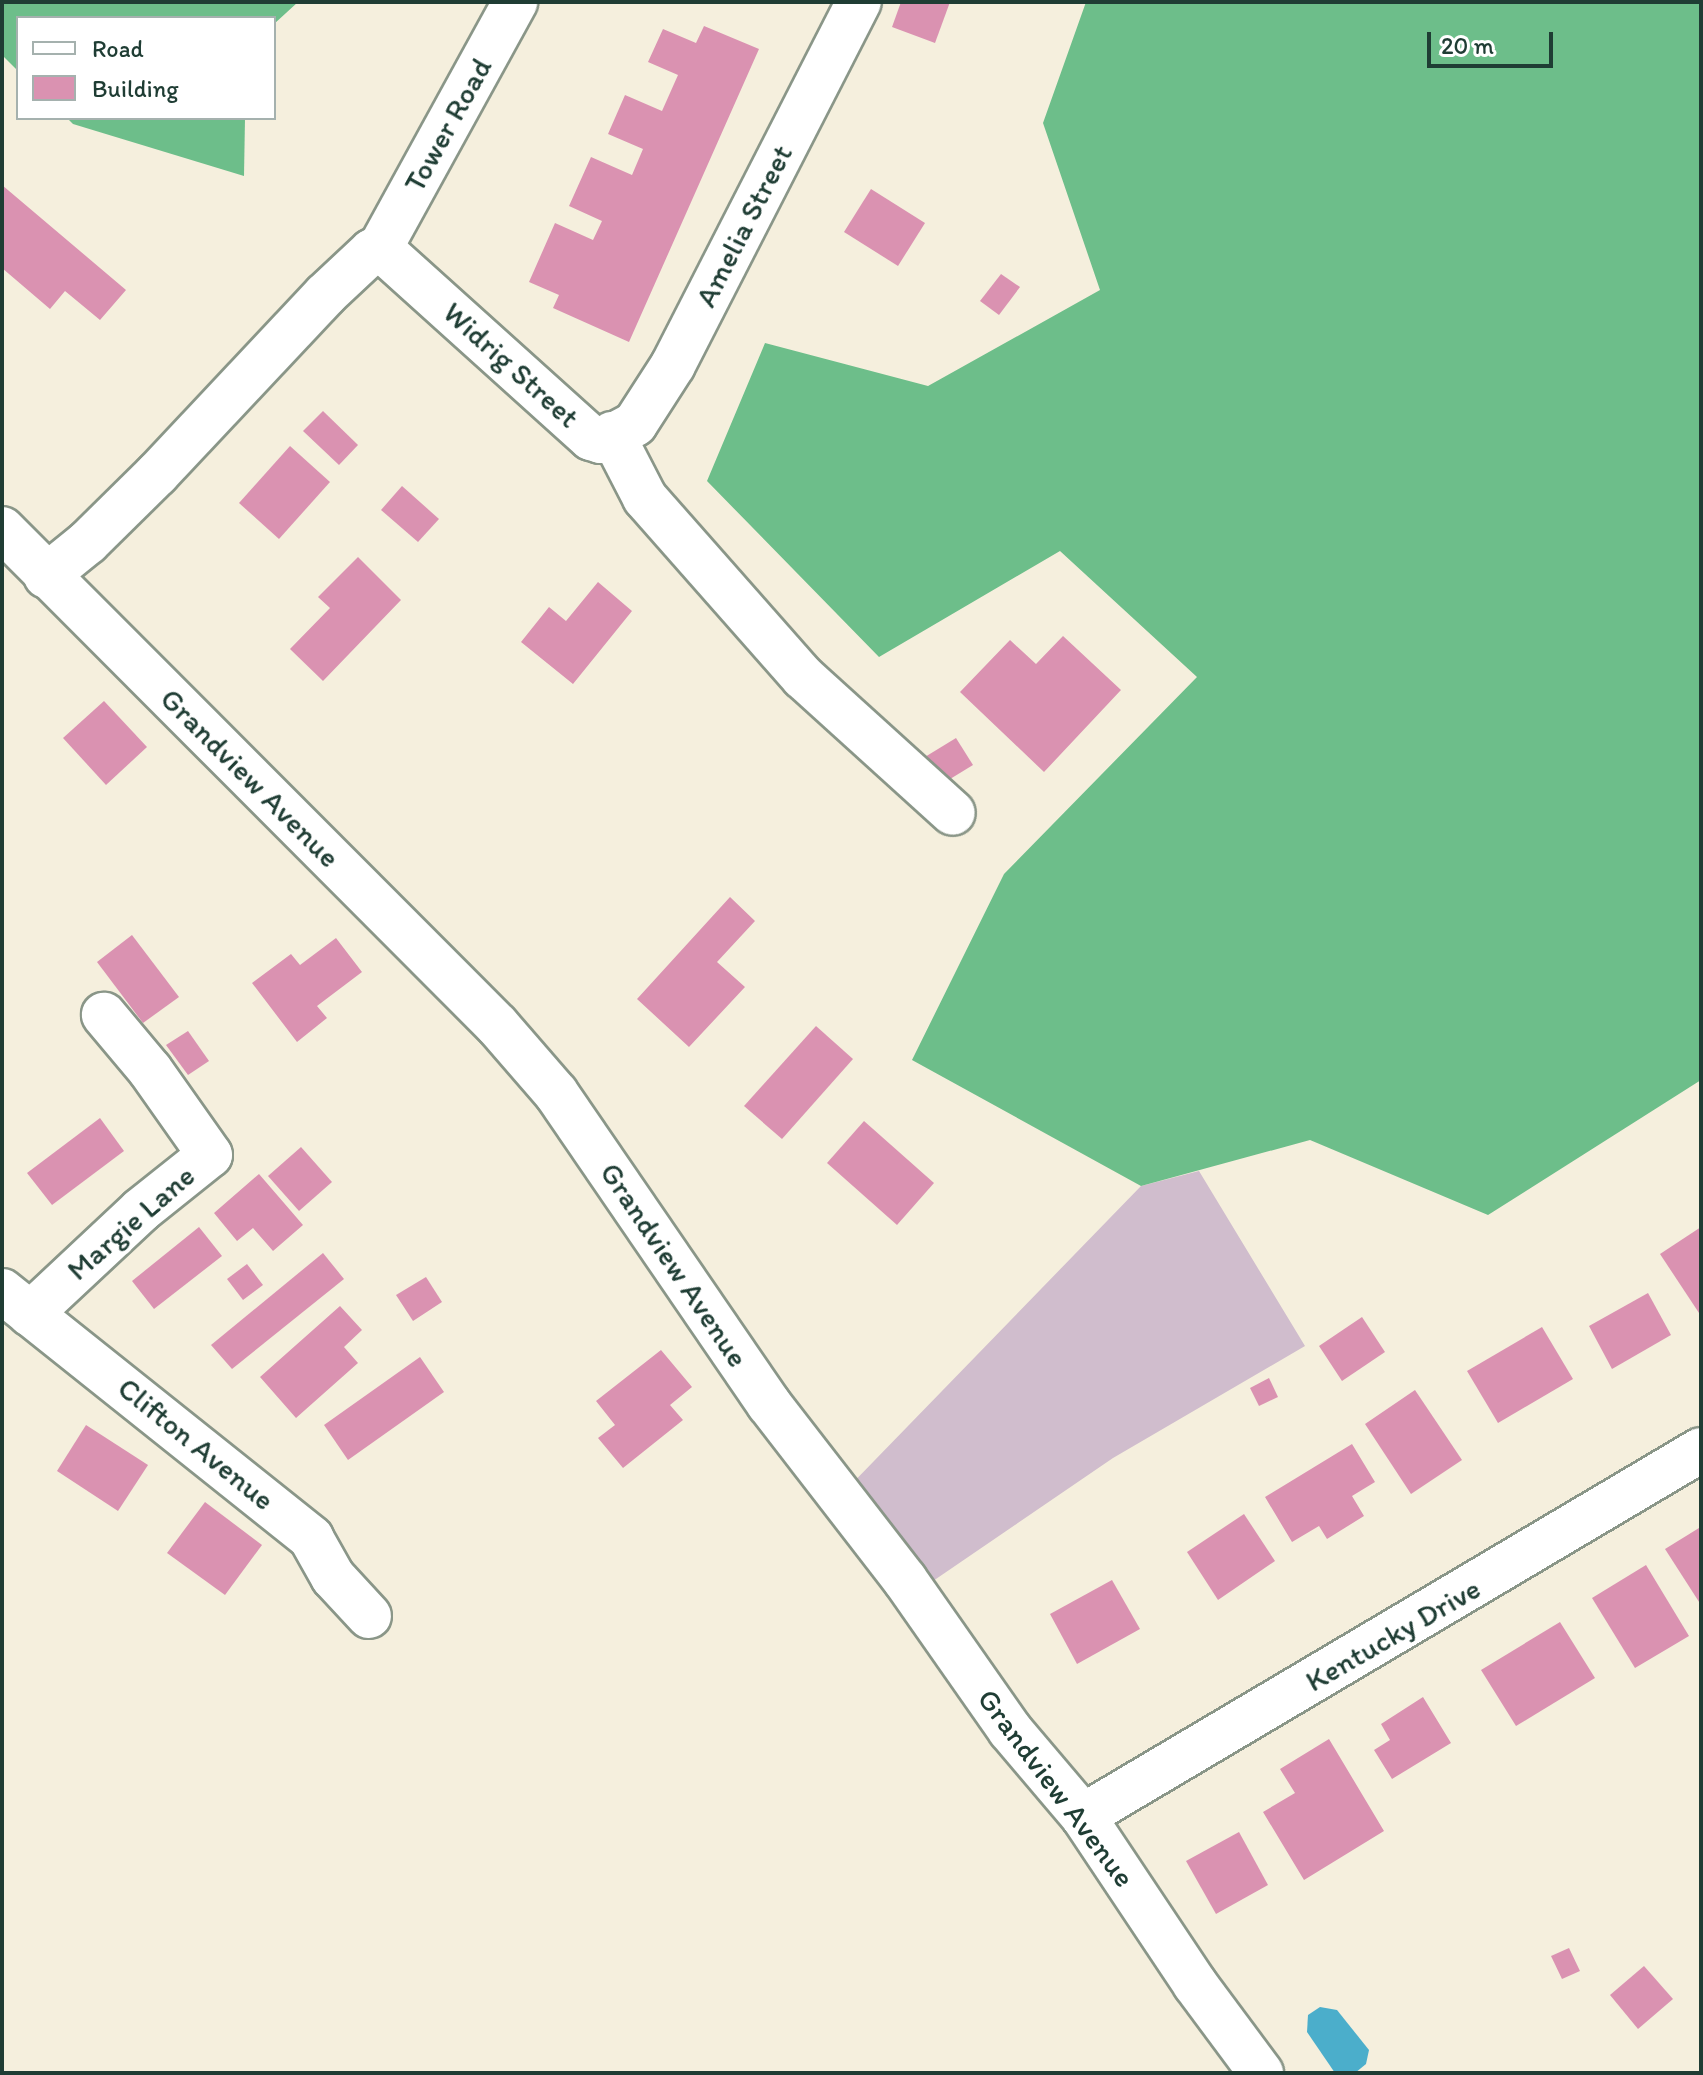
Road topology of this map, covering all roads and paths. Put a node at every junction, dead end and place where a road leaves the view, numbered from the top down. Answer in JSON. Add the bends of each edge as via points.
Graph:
{"nodes":[{"id":1,"x":515,"y":2,"type":"edge"},
{"id":2,"x":859,"y":2,"type":"edge"},
{"id":3,"x":380,"y":248,"type":"junction"},
{"id":4,"x":612,"y":434,"type":"junction"},
{"id":5,"x":2,"y":529,"type":"edge"},
{"id":6,"x":46,"y":576,"type":"junction"},
{"id":7,"x":953,"y":813,"type":"dead end"},
{"id":8,"x":104,"y":1015,"type":"dead end"},
{"id":9,"x":16,"y":1302,"type":"edge"},
{"id":10,"x":1701,"y":1450,"type":"edge"},
{"id":11,"x":369,"y":1616,"type":"dead end"},
{"id":12,"x":1083,"y":1816,"type":"junction"},
{"id":13,"x":1261,"y":2073,"type":"edge"}],
"edges":[{"from":1,"to":3,"type":"street","name":"Tower Road"},
{"from":2,"to":4,"type":"street","name":"Amelia Street","via":[[673,365],[635,424]]},
{"from":3,"to":4,"type":"street","name":"Widrig Street","via":[[591,438],[601,441]]},
{"from":3,"to":6,"type":"street","via":[[325,295],[88,542]]},
{"from":4,"to":7,"type":"street","name":"Widrig Street","via":[[645,498],[803,677]]},
{"from":5,"to":6,"type":"street","name":"Grandview Avenue"},
{"from":6,"to":12,"type":"street","name":"Grandview Avenue","via":[[497,1025],[556,1093],[769,1404],[905,1580],[1010,1730]]},
{"from":8,"to":9,"type":"street","name":"Margie Lane","via":[[210,1155]]},
{"from":9,"to":11,"type":"street","name":"Clifton Avenue","via":[[311,1538],[333,1577]]},
{"from":10,"to":12,"type":"street","name":"Kentucky Drive"},
{"from":12,"to":13,"type":"street","name":"Grandview Avenue"}]}
